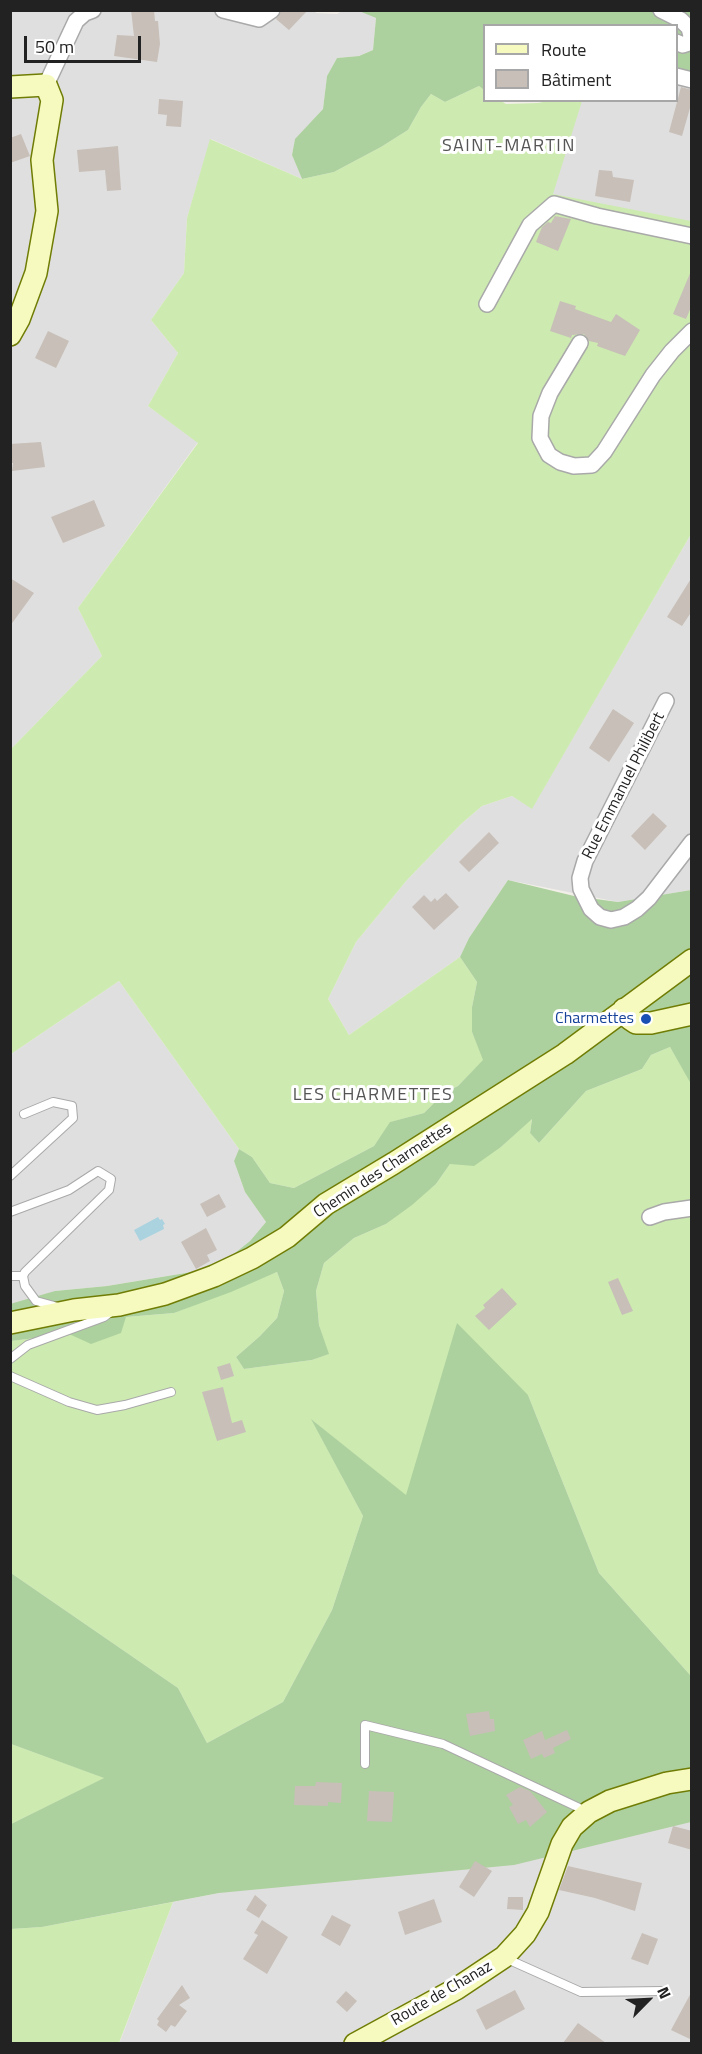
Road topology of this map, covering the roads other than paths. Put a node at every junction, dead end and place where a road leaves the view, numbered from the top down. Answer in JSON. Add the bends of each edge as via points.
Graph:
{"nodes":[{"id":1,"x":93,"y":10,"type":"edge"},
{"id":2,"x":223,"y":10,"type":"edge"},
{"id":3,"x":272,"y":10,"type":"edge"},
{"id":4,"x":662,"y":11,"type":"edge"},
{"id":5,"x":678,"y":43,"type":"edge"},
{"id":6,"x":46,"y":85,"type":"junction"},
{"id":7,"x":10,"y":87,"type":"edge"},
{"id":8,"x":692,"y":236,"type":"edge"},
{"id":9,"x":487,"y":304,"type":"dead end"},
{"id":10,"x":692,"y":331,"type":"edge"},
{"id":11,"x":10,"y":335,"type":"edge"},
{"id":12,"x":580,"y":343,"type":"dead end"},
{"id":13,"x":666,"y":701,"type":"dead end"},
{"id":14,"x":692,"y":842,"type":"edge"},
{"id":15,"x":692,"y":960,"type":"edge"},
{"id":16,"x":626,"y":1014,"type":"junction"},
{"id":17,"x":692,"y":1014,"type":"edge"},
{"id":18,"x":24,"y":1114,"type":"dead end"},
{"id":19,"x":10,"y":1176,"type":"edge"},
{"id":20,"x":692,"y":1208,"type":"edge"},
{"id":21,"x":10,"y":1212,"type":"edge"},
{"id":22,"x":650,"y":1217,"type":"dead end"},
{"id":23,"x":10,"y":1276,"type":"edge"},
{"id":24,"x":23,"y":1276,"type":"junction"},
{"id":25,"x":118,"y":1305,"type":"junction"},
{"id":26,"x":74,"y":1310,"type":"junction"},
{"id":27,"x":10,"y":1323,"type":"edge"},
{"id":28,"x":10,"y":1359,"type":"edge"},
{"id":29,"x":10,"y":1376,"type":"edge"},
{"id":30,"x":171,"y":1392,"type":"dead end"},
{"id":31,"x":365,"y":1764,"type":"dead end"},
{"id":32,"x":692,"y":1779,"type":"edge"},
{"id":33,"x":589,"y":1812,"type":"junction"},
{"id":34,"x":504,"y":1957,"type":"junction"},
{"id":35,"x":664,"y":1991,"type":"dead end"},
{"id":36,"x":355,"y":2043,"type":"edge"}],
"edges":[{"from":1,"to":6,"type":"street","via":[[76,21]]},
{"from":2,"to":3,"type":"street","via":[[259,19]]},
{"from":4,"to":5,"type":"street","via":[[689,28],[689,42]]},
{"from":6,"to":7,"type":"street"},
{"from":6,"to":11,"type":"street","via":[[52,100],[42,160],[47,211],[36,273]]},
{"from":8,"to":9,"type":"street","via":[[554,204],[530,225]]},
{"from":10,"to":12,"type":"street","via":[[653,375],[592,465],[560,462],[549,455],[540,438],[541,416],[550,393]]},
{"from":13,"to":14,"type":"street","name":"Rue Emmanuel Philibert","via":[[585,861],[581,889],[591,909],[611,920],[637,909]]},
{"from":15,"to":16,"type":"street","name":"Chemin des Charmettes"},
{"from":16,"to":17,"type":"street","via":[[636,1023]]},
{"from":16,"to":25,"type":"street","name":"Chemin des Charmettes","via":[[326,1204],[287,1237],[252,1258],[165,1294]]},
{"from":18,"to":19,"type":"lane","via":[[52,1102],[72,1106],[73,1118]]},
{"from":20,"to":22,"type":"street"},
{"from":21,"to":24,"type":"lane","via":[[69,1190],[98,1171],[111,1179],[109,1190]]},
{"from":23,"to":24,"type":"lane"},
{"from":24,"to":26,"type":"lane","via":[[36,1301]]},
{"from":25,"to":26,"type":"street","name":"Chemin des Charmettes"},
{"from":25,"to":28,"type":"lane","via":[[104,1317],[28,1344]]},
{"from":26,"to":27,"type":"street","name":"Chemin des Charmettes"},
{"from":29,"to":30,"type":"lane","via":[[97,1410]]},
{"from":31,"to":33,"type":"lane","via":[[365,1725],[443,1744]]},
{"from":32,"to":33,"type":"street","name":"Route de Chanaz","via":[[657,1786]]},
{"from":33,"to":34,"type":"street","name":"Route de Chanaz","via":[[572,1827],[562,1844],[538,1912]]},
{"from":34,"to":35,"type":"lane","via":[[581,1992]]},
{"from":34,"to":36,"type":"street","name":"Route de Chanaz","via":[[456,1989]]}]}
